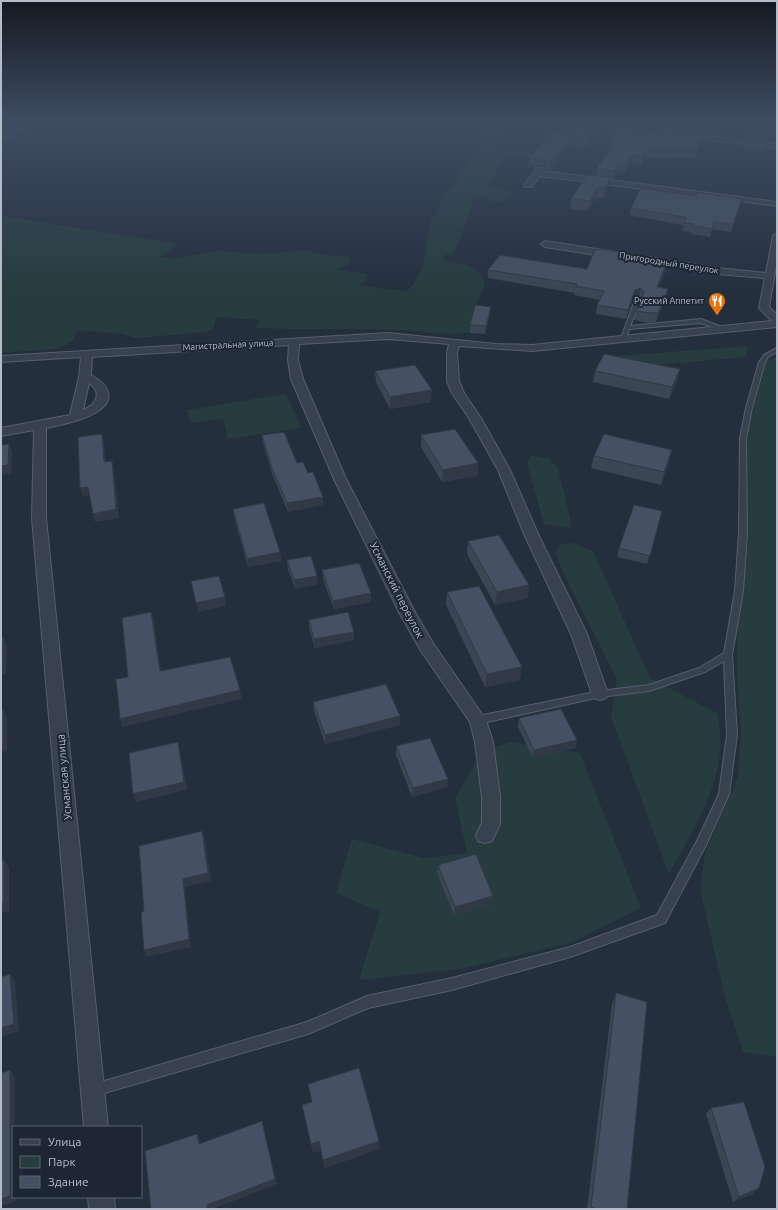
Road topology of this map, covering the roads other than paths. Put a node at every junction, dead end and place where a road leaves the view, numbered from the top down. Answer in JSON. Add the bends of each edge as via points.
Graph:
{"nodes":[{"id":1,"x":533,"y":178,"type":"edge"},
{"id":2,"x":592,"y":178,"type":"edge"},
{"id":3,"x":528,"y":185,"type":"dead end"},
{"id":4,"x":777,"y":204,"type":"edge"},
{"id":5,"x":777,"y":236,"type":"edge"},
{"id":6,"x":546,"y":244,"type":"dead end"},
{"id":7,"x":769,"y":276,"type":"junction"},
{"id":8,"x":638,"y":300,"type":"edge"},
{"id":9,"x":777,"y":322,"type":"edge"},
{"id":10,"x":625,"y":333,"type":"junction"},
{"id":11,"x":294,"y":341,"type":"junction"},
{"id":12,"x":455,"y":342,"type":"junction"},
{"id":13,"x":777,"y":350,"type":"edge"},
{"id":14,"x":87,"y":354,"type":"junction"},
{"id":15,"x":1,"y":359,"type":"edge"},
{"id":16,"x":85,"y":377,"type":"junction"},
{"id":17,"x":75,"y":417,"type":"junction"},
{"id":18,"x":40,"y":426,"type":"junction"},
{"id":19,"x":1,"y":432,"type":"edge"},
{"id":20,"x":728,"y":655,"type":"junction"},
{"id":21,"x":600,"y":694,"type":"junction"},
{"id":22,"x":478,"y":720,"type":"junction"},
{"id":23,"x":485,"y":835,"type":"dead end"},
{"id":24,"x":94,"y":1091,"type":"junction"},
{"id":25,"x":96,"y":1126,"type":"edge"},
{"id":26,"x":101,"y":1198,"type":"edge"},
{"id":27,"x":102,"y":1209,"type":"edge"}],
"edges":[{"from":1,"to":3,"type":"street"},
{"from":2,"to":4,"type":"street"},
{"from":5,"to":7,"type":"street"},
{"from":6,"to":7,"type":"street","name":"Пригородный переулок","via":[[718,271]]},
{"from":7,"to":9,"type":"street","via":[[764,308]]},
{"from":8,"to":10,"type":"lane"},
{"from":9,"to":10,"type":"street","name":"Магистральная улица","via":[[724,329]]},
{"from":10,"to":12,"type":"street","name":"Магистральная улица","via":[[525,348]]},
{"from":11,"to":12,"type":"street","name":"Магистральная улица","via":[[388,336]]},
{"from":11,"to":14,"type":"street","name":"Магистральная улица"},
{"from":11,"to":22,"type":"street","name":"Усманский переулок","via":[[292,360],[297,379],[340,479],[408,614],[427,647]]},
{"from":12,"to":21,"type":"street","via":[[452,353],[453,381],[504,470],[579,634]]},
{"from":13,"to":20,"type":"lane","via":[[766,356],[762,362],[743,438],[743,533],[739,591]]},
{"from":14,"to":15,"type":"street","name":"Магистральная улица"},
{"from":14,"to":16,"type":"street"},
{"from":16,"to":17,"type":"street"},
{"from":16,"to":17,"type":"street","via":[[96,383],[102,392],[102,401],[93,410]]},
{"from":17,"to":18,"type":"street"},
{"from":18,"to":19,"type":"street"},
{"from":18,"to":24,"type":"street","name":"Усманская улица","via":[[39,518]]},
{"from":20,"to":21,"type":"lane","via":[[702,670],[649,688]]},
{"from":20,"to":24,"type":"lane","via":[[732,735],[724,794],[661,919],[562,954],[452,984],[367,1002],[308,1028]]},
{"from":21,"to":22,"type":"lane"},
{"from":22,"to":23,"type":"street","name":"Усманский переулок","via":[[484,742],[491,797],[491,824]]},
{"from":24,"to":25,"type":"street","name":"Усманская улица"},
{"from":26,"to":27,"type":"street"}]}
